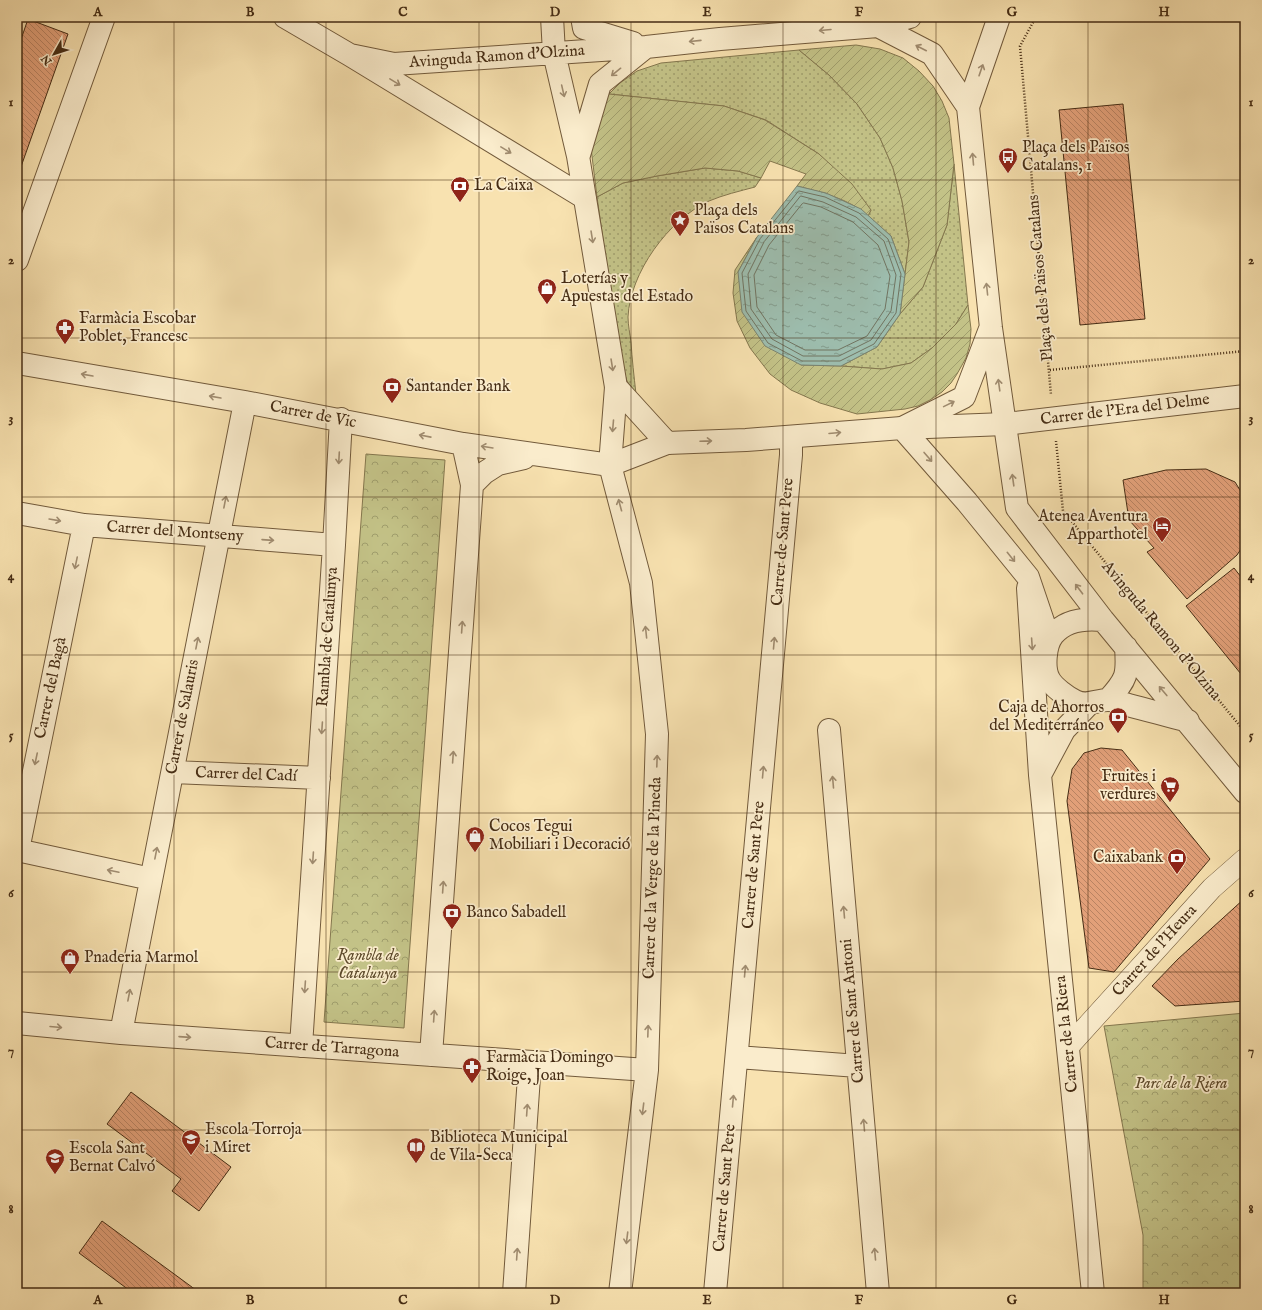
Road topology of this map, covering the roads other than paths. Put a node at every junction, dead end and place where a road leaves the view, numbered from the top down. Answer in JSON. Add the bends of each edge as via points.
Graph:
{"nodes":[{"id":1,"x":104,"y":17,"type":"edge"},
{"id":2,"x":285,"y":17,"type":"edge"},
{"id":3,"x":552,"y":17,"type":"edge"},
{"id":4,"x":582,"y":17,"type":"edge"},
{"id":5,"x":910,"y":17,"type":"edge"},
{"id":6,"x":999,"y":17,"type":"edge"},
{"id":7,"x":878,"y":26,"type":"junction"},
{"id":8,"x":646,"y":47,"type":"junction"},
{"id":9,"x":554,"y":53,"type":"junction"},
{"id":10,"x":350,"y":55,"type":"junction"},
{"id":11,"x":968,"y":107,"type":"junction"},
{"id":12,"x":578,"y":156,"type":"junction"},
{"id":13,"x":585,"y":198,"type":"junction"},
{"id":14,"x":17,"y":260,"type":"edge"},
{"id":15,"x":991,"y":328,"type":"junction"},
{"id":16,"x":17,"y":363,"type":"edge"},
{"id":17,"x":616,"y":387,"type":"junction"},
{"id":18,"x":1245,"y":396,"type":"edge"},
{"id":19,"x":245,"y":402,"type":"junction"},
{"id":20,"x":341,"y":420,"type":"junction"},
{"id":21,"x":1005,"y":424,"type":"junction"},
{"id":22,"x":902,"y":428,"type":"junction"},
{"id":23,"x":791,"y":436,"type":"junction"},
{"id":24,"x":667,"y":443,"type":"junction"},
{"id":25,"x":463,"y":444,"type":"junction"},
{"id":26,"x":538,"y":455,"type":"junction"},
{"id":27,"x":610,"y":465,"type":"junction"},
{"id":28,"x":472,"y":485,"type":"junction"},
{"id":29,"x":17,"y":513,"type":"edge"},
{"id":30,"x":84,"y":525,"type":"junction"},
{"id":31,"x":218,"y":536,"type":"junction"},
{"id":32,"x":334,"y":545,"type":"junction"},
{"id":33,"x":1028,"y":577,"type":"junction"},
{"id":34,"x":1103,"y":620,"type":"junction"},
{"id":35,"x":1050,"y":639,"type":"junction"},
{"id":36,"x":1126,"y":647,"type":"junction"},
{"id":37,"x":1099,"y":702,"type":"junction"},
{"id":38,"x":1188,"y":721,"type":"junction"},
{"id":39,"x":829,"y":730,"type":"dead end"},
{"id":40,"x":172,"y":772,"type":"junction"},
{"id":41,"x":1040,"y":775,"type":"junction"},
{"id":42,"x":319,"y":778,"type":"junction"},
{"id":43,"x":1245,"y":792,"type":"edge"},
{"id":44,"x":17,"y":850,"type":"edge"},
{"id":45,"x":1245,"y":859,"type":"edge"},
{"id":46,"x":151,"y":879,"type":"junction"},
{"id":47,"x":17,"y":1023,"type":"edge"},
{"id":48,"x":122,"y":1033,"type":"junction"},
{"id":49,"x":301,"y":1046,"type":"junction"},
{"id":50,"x":1068,"y":1047,"type":"junction"},
{"id":51,"x":431,"y":1055,"type":"junction"},
{"id":52,"x":737,"y":1057,"type":"junction"},
{"id":53,"x":530,"y":1062,"type":"junction"},
{"id":54,"x":858,"y":1066,"type":"junction"},
{"id":55,"x":647,"y":1070,"type":"junction"},
{"id":56,"x":514,"y":1293,"type":"edge"},
{"id":57,"x":620,"y":1293,"type":"edge"},
{"id":58,"x":716,"y":1293,"type":"edge"},
{"id":59,"x":878,"y":1293,"type":"edge"},
{"id":60,"x":1093,"y":1293,"type":"edge"}],
"edges":[{"from":1,"to":14,"type":"street"},
{"from":2,"to":10,"type":"street","name":"Avinguda Ramon d'Olzina"},
{"from":3,"to":9,"type":"street"},
{"from":4,"to":8,"type":"street","via":[[584,28]]},
{"from":5,"to":7,"type":"street"},
{"from":11,"to":6,"type":"street","one_way":true},
{"from":7,"to":8,"type":"street","one_way":true},
{"from":11,"to":7,"type":"street","one_way":true,"via":[[932,54]]},
{"from":8,"to":9,"type":"street","name":"Avinguda Ramon d'Olzina"},
{"from":8,"to":12,"type":"street","one_way":true,"via":[[600,84]]},
{"from":9,"to":10,"type":"street","name":"Avinguda Ramon d'Olzina","via":[[394,64]]},
{"from":9,"to":12,"type":"street","one_way":true},
{"from":10,"to":13,"type":"street","name":"Avinguda Ramon d'Olzina","one_way":true},
{"from":15,"to":11,"type":"street","one_way":true},
{"from":12,"to":13,"type":"street"},
{"from":13,"to":17,"type":"street","one_way":true},
{"from":21,"to":15,"type":"street","one_way":true},
{"from":22,"to":15,"type":"street","one_way":true,"via":[[964,397]]},
{"from":19,"to":16,"type":"street","name":"Carrer de Vic","one_way":true},
{"from":17,"to":24,"type":"street"},
{"from":17,"to":27,"type":"street","one_way":true},
{"from":18,"to":21,"type":"street","name":"Carrer de l'Era del Delme"},
{"from":19,"to":20,"type":"street","name":"Carrer de Vic"},
{"from":31,"to":19,"type":"street","name":"Carrer de Salauris","one_way":true},
{"from":25,"to":20,"type":"street","name":"Carrer de Vic","one_way":true},
{"from":20,"to":32,"type":"street","name":"Rambla de Catalunya","one_way":true},
{"from":21,"to":22,"type":"street"},
{"from":34,"to":21,"type":"street","one_way":true,"via":[[1017,508]]},
{"from":23,"to":22,"type":"street","one_way":true},
{"from":22,"to":33,"type":"street","one_way":true},
{"from":24,"to":23,"type":"street","one_way":true},
{"from":52,"to":23,"type":"street","name":"Carrer de Sant Pere","one_way":true},
{"from":24,"to":27,"type":"street"},
{"from":26,"to":25,"type":"street","name":"Carrer de Vic","one_way":true},
{"from":25,"to":28,"type":"street"},
{"from":26,"to":27,"type":"street","name":"Carrer de Vic"},
{"from":26,"to":28,"type":"street","via":[[498,464]]},
{"from":55,"to":27,"type":"street","name":"Carrer de la Verge de la Pineda","one_way":true,"via":[[657,734],[641,583]]},
{"from":51,"to":28,"type":"street","one_way":true},
{"from":29,"to":30,"type":"street","name":"Carrer del Montseny","one_way":true},
{"from":30,"to":31,"type":"street","name":"Carrer del Montseny"},
{"from":30,"to":44,"type":"street","name":"Carrer del Bagà","one_way":true},
{"from":31,"to":32,"type":"street","name":"Carrer del Montseny","one_way":true},
{"from":40,"to":31,"type":"street","name":"Carrer de Salauris","one_way":true},
{"from":32,"to":42,"type":"street","name":"Rambla de Catalunya","one_way":true},
{"from":33,"to":35,"type":"street"},
{"from":33,"to":41,"type":"street","name":"Carrer de la Riera","one_way":true},
{"from":34,"to":35,"type":"street","via":[[1087,618],[1072,622],[1056,631]]},
{"from":34,"to":36,"type":"street"},
{"from":35,"to":37,"type":"street","via":[[1045,664],[1049,679],[1057,689],[1075,702]]},
{"from":36,"to":37,"type":"street","via":[[1126,676],[1117,689]]},
{"from":38,"to":36,"type":"street","one_way":true},
{"from":37,"to":38,"type":"street"},
{"from":37,"to":41,"type":"street","via":[[1064,730]]},
{"from":38,"to":43,"type":"street"},
{"from":54,"to":39,"type":"street","name":"Carrer de Sant Antoni","one_way":true},
{"from":40,"to":42,"type":"street","name":"Carrer del Cadí"},
{"from":46,"to":40,"type":"street","name":"Carrer de Salauris","one_way":true},
{"from":41,"to":50,"type":"street","name":"Carrer de la Riera"},
{"from":42,"to":49,"type":"street","name":"Rambla de Catalunya","one_way":true},
{"from":46,"to":44,"type":"street","one_way":true},
{"from":45,"to":50,"type":"street","name":"Carrer de l'Heura","via":[[1212,888]]},
{"from":48,"to":46,"type":"street","name":"Carrer de Salauris","one_way":true},
{"from":47,"to":48,"type":"street","name":"Carrer de Tarragona","one_way":true},
{"from":48,"to":49,"type":"street","name":"Carrer de Tarragona","one_way":true},
{"from":49,"to":51,"type":"street","name":"Carrer de Tarragona"},
{"from":50,"to":60,"type":"street","name":"Carrer de la Riera"},
{"from":51,"to":53,"type":"street","name":"Carrer de Tarragona"},
{"from":52,"to":54,"type":"street"},
{"from":58,"to":52,"type":"street","name":"Carrer de Sant Pere","one_way":true},
{"from":53,"to":55,"type":"street","name":"Carrer de Tarragona"},
{"from":56,"to":53,"type":"street","one_way":true},
{"from":59,"to":54,"type":"street","name":"Carrer de Sant Antoni","one_way":true},
{"from":55,"to":57,"type":"street","name":"Carrer de la Verge de la Pineda","one_way":true}]}
